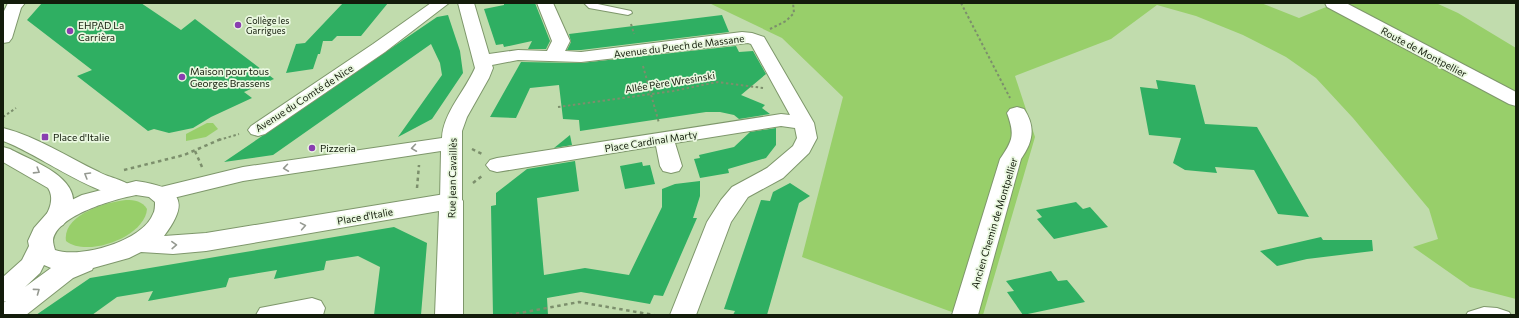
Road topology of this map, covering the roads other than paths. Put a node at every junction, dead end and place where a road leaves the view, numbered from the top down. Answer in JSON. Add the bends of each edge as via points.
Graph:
{"nodes":[{"id":1,"x":442,"y":3,"type":"edge"},
{"id":2,"x":466,"y":3,"type":"edge"},
{"id":3,"x":545,"y":3,"type":"edge"},
{"id":4,"x":588,"y":3,"type":"edge"},
{"id":5,"x":1333,"y":3,"type":"edge"},
{"id":6,"x":11,"y":6,"type":"edge"},
{"id":7,"x":628,"y":13,"type":"road end"},
{"id":8,"x":3,"y":38,"type":"edge"},
{"id":9,"x":553,"y":56,"type":"junction"},
{"id":10,"x":482,"y":61,"type":"junction"},
{"id":11,"x":1516,"y":100,"type":"edge"},
{"id":12,"x":1017,"y":114,"type":"road end"},
{"id":13,"x":804,"y":123,"type":"junction"},
{"id":14,"x":258,"y":130,"type":"road end"},
{"id":15,"x":3,"y":134,"type":"edge"},
{"id":16,"x":664,"y":138,"type":"junction"},
{"id":17,"x":453,"y":143,"type":"junction"},
{"id":18,"x":3,"y":152,"type":"edge"},
{"id":19,"x":497,"y":165,"type":"dead end"},
{"id":20,"x":671,"y":166,"type":"dead end"},
{"id":21,"x":123,"y":190,"type":"junction"},
{"id":22,"x":161,"y":194,"type":"junction"},
{"id":23,"x":451,"y":201,"type":"junction"},
{"id":24,"x":55,"y":220,"type":"junction"},
{"id":25,"x":136,"y":243,"type":"junction"},
{"id":26,"x":40,"y":249,"type":"junction"},
{"id":27,"x":101,"y":258,"type":"junction"},
{"id":28,"x":3,"y":292,"type":"edge"},
{"id":29,"x":7,"y":315,"type":"edge"},
{"id":30,"x":269,"y":315,"type":"edge"},
{"id":31,"x":310,"y":315,"type":"edge"},
{"id":32,"x":449,"y":315,"type":"edge"},
{"id":33,"x":683,"y":315,"type":"edge"},
{"id":34,"x":965,"y":315,"type":"edge"},
{"id":35,"x":1472,"y":315,"type":"edge"},
{"id":36,"x":1505,"y":315,"type":"edge"}],
"edges":[{"from":1,"to":14,"type":"street","name":"Avenue du Comté de Nice"},
{"from":2,"to":10,"type":"street","name":"Rue Jean Cavaillès"},
{"from":3,"to":9,"type":"street","via":[[561,42]]},
{"from":4,"to":7,"type":"lane"},
{"from":5,"to":11,"type":"main road","name":"Route de Montpellier"},
{"from":6,"to":8,"type":"street"},
{"from":9,"to":10,"type":"street","name":"Avenue du Puech de Massane","via":[[518,55]]},
{"from":9,"to":13,"type":"street","name":"Avenue du Puech de Massane","via":[[581,57],[742,37],[752,38],[762,47]]},
{"from":10,"to":17,"type":"street","name":"Rue Jean Cavaillès","via":[[484,68],[480,78],[452,131]]},
{"from":12,"to":34,"type":"street","name":"Ancien Chemin de Montpellier","via":[[1023,128],[1024,139],[1011,159]]},
{"from":13,"to":16,"type":"street","name":"Place Cardinal Marty","via":[[781,120]]},
{"from":13,"to":33,"type":"street","name":"Avenue du Puech de Massane","via":[[807,138],[802,149],[775,173],[740,192],[729,205],[719,222]]},
{"from":21,"to":15,"type":"street","one_way":true,"via":[[95,180],[50,155]]},
{"from":16,"to":19,"type":"street","name":"Place Cardinal Marty"},
{"from":16,"to":20,"type":"street"},
{"from":17,"to":22,"type":"street","one_way":true,"via":[[243,174]]},
{"from":17,"to":23,"type":"street","name":"Rue Jean Cavaillès"},
{"from":18,"to":24,"type":"street","one_way":true,"via":[[56,183],[62,192],[62,207]]},
{"from":21,"to":22,"type":"main road","via":[[147,189]]},
{"from":21,"to":24,"type":"main road","via":[[78,204]]},
{"from":22,"to":25,"type":"main road","name":"Place d'Italie","via":[[166,199],[168,207],[165,217],[156,228]]},
{"from":25,"to":23,"type":"main road","name":"Place d'Italie","one_way":true,"via":[[174,245],[206,242]]},
{"from":23,"to":32,"type":"main road","name":"Rue Jean Cavaillès"},
{"from":24,"to":26,"type":"main road","via":[[42,236]]},
{"from":25,"to":27,"type":"main road","name":"Place d'Italie"},
{"from":26,"to":27,"type":"main road","name":"Place d'Italie","via":[[49,259],[59,262]]},
{"from":26,"to":28,"type":"main road","via":[[31,266]]},
{"from":29,"to":27,"type":"main road","one_way":true,"via":[[64,271]]},
{"from":30,"to":31,"type":"street","via":[[312,308]]},
{"from":35,"to":36,"type":"lane","via":[[1478,312]]}]}
